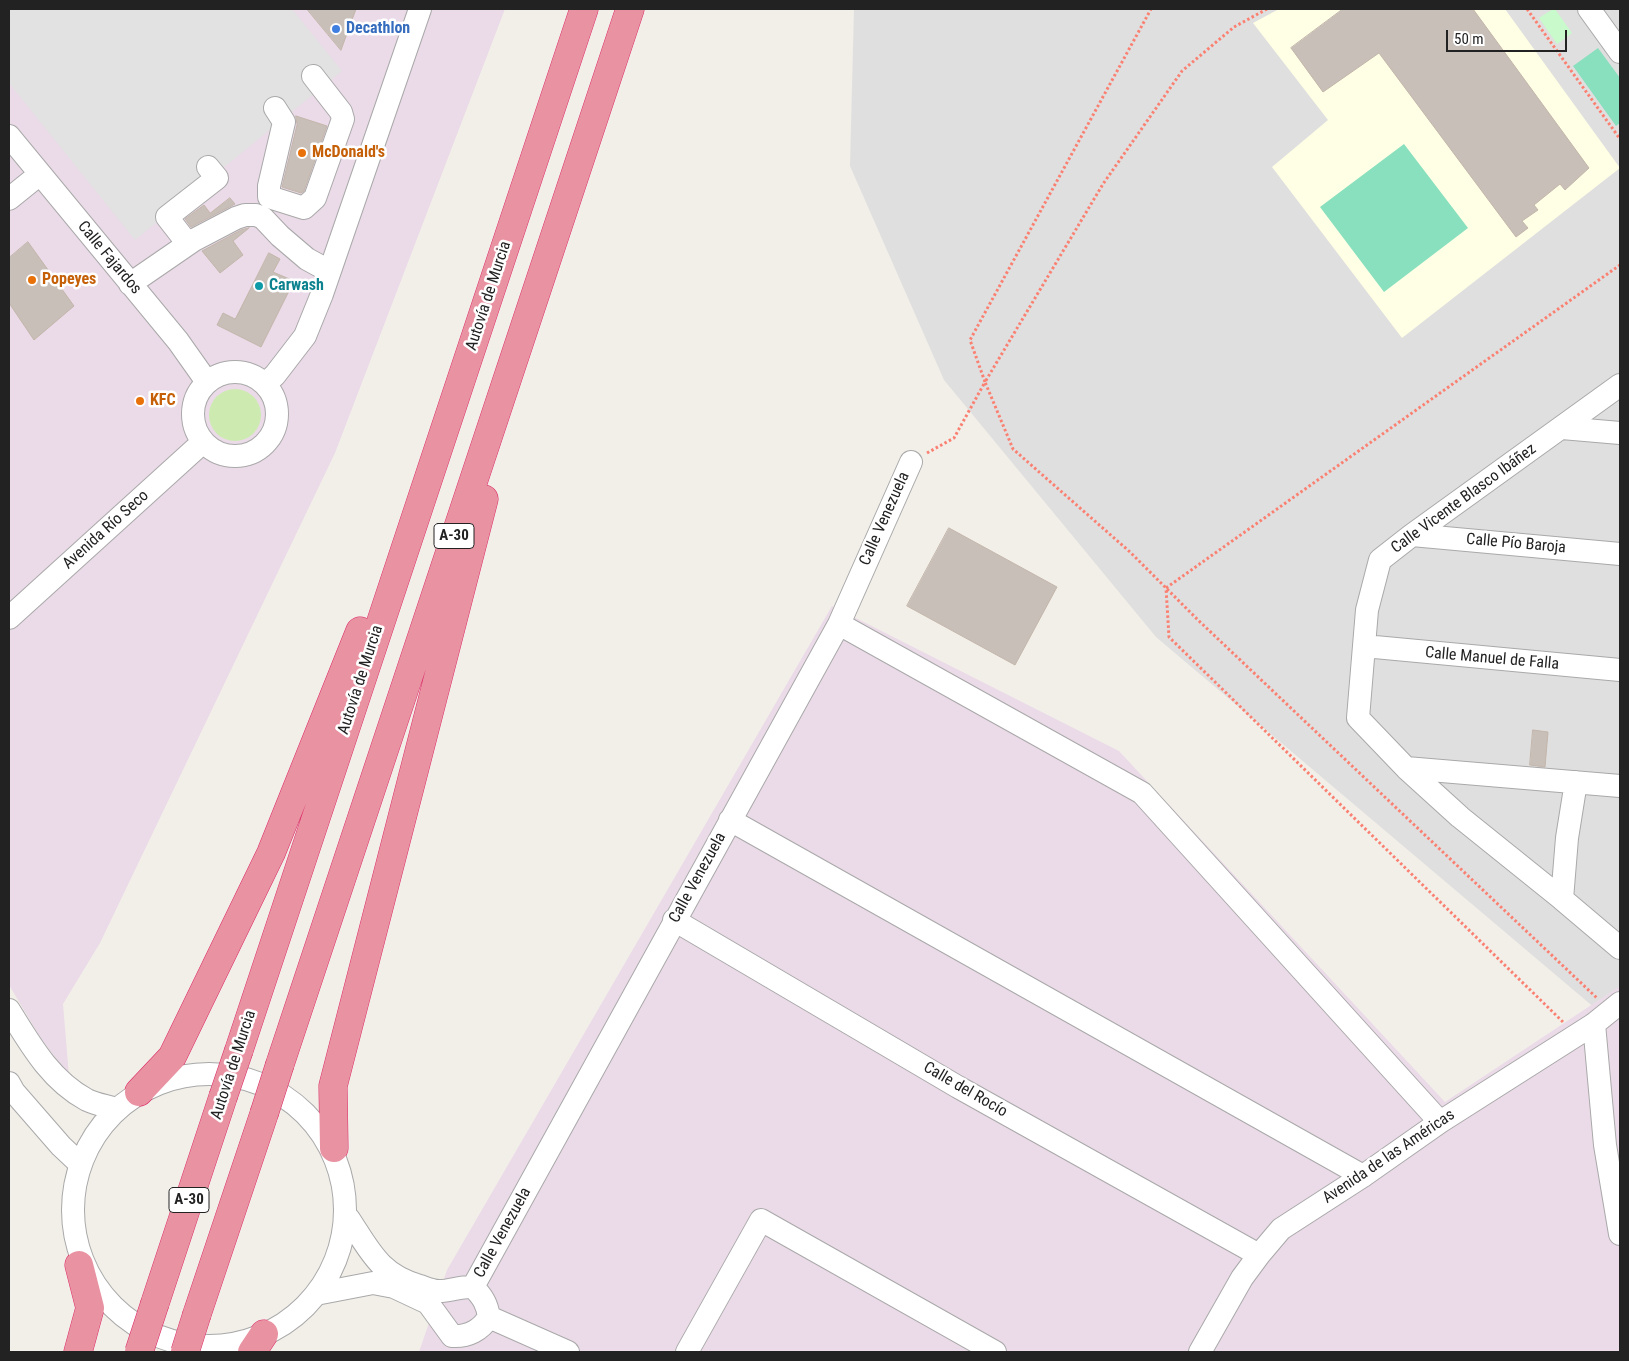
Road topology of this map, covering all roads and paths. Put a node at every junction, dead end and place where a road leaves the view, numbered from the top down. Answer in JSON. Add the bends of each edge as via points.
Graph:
{"nodes":[{"id":1,"x":420,"y":9,"type":"edge"},
{"id":2,"x":584,"y":9,"type":"edge"},
{"id":3,"x":630,"y":9,"type":"edge"},
{"id":4,"x":1151,"y":9,"type":"edge"},
{"id":5,"x":1267,"y":9,"type":"edge"},
{"id":6,"x":1527,"y":9,"type":"edge"},
{"id":7,"x":1589,"y":9,"type":"edge"},
{"id":8,"x":1604,"y":9,"type":"edge"},
{"id":9,"x":1620,"y":31,"type":"edge"},
{"id":10,"x":1620,"y":52,"type":"edge"},
{"id":11,"x":313,"y":76,"type":"dead end"},
{"id":12,"x":275,"y":108,"type":"dead end"},
{"id":13,"x":9,"y":136,"type":"edge"},
{"id":14,"x":1620,"y":139,"type":"edge"},
{"id":15,"x":208,"y":167,"type":"dead end"},
{"id":16,"x":40,"y":174,"type":"junction"},
{"id":17,"x":9,"y":198,"type":"edge"},
{"id":18,"x":188,"y":244,"type":"junction"},
{"id":19,"x":1620,"y":265,"type":"edge"},
{"id":20,"x":329,"y":271,"type":"junction"},
{"id":21,"x":540,"y":280,"type":"junction"},
{"id":22,"x":130,"y":284,"type":"junction"},
{"id":23,"x":462,"y":377,"type":"junction"},
{"id":24,"x":207,"y":382,"type":"junction"},
{"id":25,"x":985,"y":382,"type":"junction"},
{"id":26,"x":265,"y":384,"type":"junction"},
{"id":27,"x":1620,"y":385,"type":"edge"},
{"id":28,"x":1562,"y":428,"type":"junction"},
{"id":29,"x":1620,"y":433,"type":"edge"},
{"id":30,"x":203,"y":442,"type":"junction"},
{"id":31,"x":911,"y":462,"type":"joint"},
{"id":32,"x":1412,"y":535,"type":"junction"},
{"id":33,"x":1620,"y":554,"type":"edge"},
{"id":34,"x":1166,"y":588,"type":"junction"},
{"id":35,"x":9,"y":618,"type":"edge"},
{"id":36,"x":839,"y":624,"type":"junction"},
{"id":37,"x":1364,"y":646,"type":"junction"},
{"id":38,"x":1620,"y":670,"type":"edge"},
{"id":39,"x":1406,"y":768,"type":"junction"},
{"id":40,"x":1576,"y":782,"type":"junction"},
{"id":41,"x":1620,"y":786,"type":"edge"},
{"id":42,"x":730,"y":820,"type":"junction"},
{"id":43,"x":1562,"y":898,"type":"junction"},
{"id":44,"x":674,"y":920,"type":"junction"},
{"id":45,"x":1620,"y":948,"type":"edge"},
{"id":46,"x":9,"y":1010,"type":"edge"},
{"id":47,"x":1600,"y":1018,"type":"edge"},
{"id":48,"x":9,"y":1084,"type":"edge"},
{"id":49,"x":139,"y":1092,"type":"junction"},
{"id":50,"x":116,"y":1109,"type":"junction"},
{"id":51,"x":1440,"y":1122,"type":"junction"},
{"id":52,"x":334,"y":1148,"type":"junction"},
{"id":53,"x":78,"y":1162,"type":"junction"},
{"id":54,"x":1363,"y":1176,"type":"junction"},
{"id":55,"x":349,"y":1219,"type":"junction"},
{"id":56,"x":1620,"y":1234,"type":"edge"},
{"id":57,"x":1259,"y":1255,"type":"junction"},
{"id":58,"x":79,"y":1265,"type":"junction"},
{"id":59,"x":473,"y":1287,"type":"junction"},
{"id":60,"x":321,"y":1293,"type":"junction"},
{"id":61,"x":489,"y":1318,"type":"junction"},
{"id":62,"x":258,"y":1343,"type":"edge"},
{"id":63,"x":450,"y":1344,"type":"edge"},
{"id":64,"x":78,"y":1352,"type":"edge"},
{"id":65,"x":139,"y":1352,"type":"edge"},
{"id":66,"x":185,"y":1352,"type":"edge"},
{"id":67,"x":568,"y":1352,"type":"edge"},
{"id":68,"x":687,"y":1352,"type":"edge"},
{"id":69,"x":995,"y":1352,"type":"edge"},
{"id":70,"x":1200,"y":1352,"type":"edge"}],
"edges":[{"from":1,"to":20,"type":"street"},
{"from":2,"to":23,"type":"highway","name":"Autovía de Murcia","number":"A-30"},
{"from":3,"to":21,"type":"highway","number":"A-30"},
{"from":4,"to":25,"type":"path","via":[[970,340]]},
{"from":5,"to":25,"type":"path","via":[[1234,27],[1182,71],[1102,184]]},
{"from":6,"to":14,"type":"path"},
{"from":7,"to":10,"type":"street"},
{"from":8,"to":9,"type":"street"},
{"from":11,"to":12,"type":"street","via":[[343,119],[315,198],[304,208],[269,197],[284,122]]},
{"from":13,"to":16,"type":"street","name":"Calle Fajardos"},
{"from":15,"to":18,"type":"street","via":[[217,178],[167,217]]},
{"from":16,"to":17,"type":"street"},
{"from":16,"to":22,"type":"street","name":"Calle Fajardos"},
{"from":18,"to":20,"type":"street","via":[[236,218],[256,215],[307,259]]},
{"from":18,"to":22,"type":"street"},
{"from":19,"to":34,"type":"path"},
{"from":20,"to":26,"type":"street","via":[[305,336]]},
{"from":21,"to":52,"type":"highway","via":[[334,1086]]},
{"from":21,"to":66,"type":"highway","number":"A-30","bridge":true},
{"from":22,"to":24,"type":"street","name":"Calle Fajardos","via":[[178,341]]},
{"from":23,"to":49,"type":"highway","via":[[271,853],[172,1057]]},
{"from":23,"to":65,"type":"highway","name":"Autovía de Murcia","number":"A-30","bridge":true},
{"from":24,"to":26,"type":"street","via":[[232,372],[250,374]]},
{"from":24,"to":30,"type":"street","via":[[194,405],[193,418]]},
{"from":25,"to":31,"type":"path","via":[[954,438]]},
{"from":25,"to":34,"type":"path","via":[[1013,448]]},
{"from":26,"to":30,"type":"street","via":[[273,395],[277,422],[273,435],[264,445],[240,457],[220,454]]},
{"from":27,"to":28,"type":"street","name":"Calle Vicente Blasco Ibáñez"},
{"from":28,"to":29,"type":"street"},
{"from":28,"to":32,"type":"street","name":"Calle Vicente Blasco Ibáñez"},
{"from":30,"to":35,"type":"street","name":"Avenida Río Seco"},
{"from":31,"to":36,"type":"street","name":"Calle Venezuela"},
{"from":32,"to":33,"type":"street","name":"Calle Pío Baroja"},
{"from":32,"to":37,"type":"street","name":"Calle Vicente Blasco Ibáñez","via":[[1380,560],[1367,610]]},
{"from":34,"to":47,"type":"path"},
{"from":34,"to":47,"type":"path","via":[[1169,637]]},
{"from":36,"to":42,"type":"street","name":"Calle Venezuela"},
{"from":36,"to":51,"type":"street","via":[[1142,792]]},
{"from":37,"to":38,"type":"street","name":"Calle Manuel de Falla"},
{"from":37,"to":39,"type":"street","name":"Calle Vicente Blasco Ibáñez","via":[[1358,718]]},
{"from":39,"to":40,"type":"street"},
{"from":39,"to":43,"type":"street","name":"Calle Vicente Blasco Ibáñez","via":[[1460,817]]},
{"from":40,"to":41,"type":"street"},
{"from":40,"to":43,"type":"street"},
{"from":42,"to":44,"type":"street","name":"Calle Venezuela"},
{"from":42,"to":54,"type":"street"},
{"from":43,"to":45,"type":"street","name":"Calle Vicente Blasco Ibáñez"},
{"from":44,"to":57,"type":"street","name":"Calle del Rocío","via":[[958,1087]]},
{"from":44,"to":59,"type":"street","name":"Calle Venezuela"},
{"from":46,"to":50,"type":"street","via":[[53,1075],[87,1100]]},
{"from":47,"to":51,"type":"street","name":"Avenida de las Américas"},
{"from":47,"to":56,"type":"street","via":[[1605,1145]]},
{"from":48,"to":53,"type":"street"},
{"from":49,"to":50,"type":"street"},
{"from":49,"to":52,"type":"street","via":[[174,1075],[244,1078],[299,1106]]},
{"from":50,"to":53,"type":"street"},
{"from":51,"to":54,"type":"street","name":"Avenida de las Américas"},
{"from":52,"to":55,"type":"street"},
{"from":53,"to":58,"type":"street","via":[[71,1228]]},
{"from":54,"to":57,"type":"street","name":"Avenida de las Américas","via":[[1282,1229]]},
{"from":55,"to":59,"type":"street","via":[[374,1257],[389,1273],[438,1291]]},
{"from":55,"to":60,"type":"street","via":[[340,1257]]},
{"from":57,"to":70,"type":"street","name":"Avenida de las Américas","via":[[1242,1278]]},
{"from":58,"to":62,"type":"street","via":[[102,1300],[149,1334],[201,1346]]},
{"from":58,"to":64,"type":"highway","via":[[90,1308]]},
{"from":59,"to":61,"type":"street","via":[[487,1306]]},
{"from":60,"to":62,"type":"street"},
{"from":60,"to":63,"type":"street","via":[[372,1283],[394,1288],[428,1303]]},
{"from":61,"to":63,"type":"street","via":[[474,1332]]},
{"from":61,"to":67,"type":"street"},
{"from":68,"to":69,"type":"street","via":[[761,1220]]}]}
